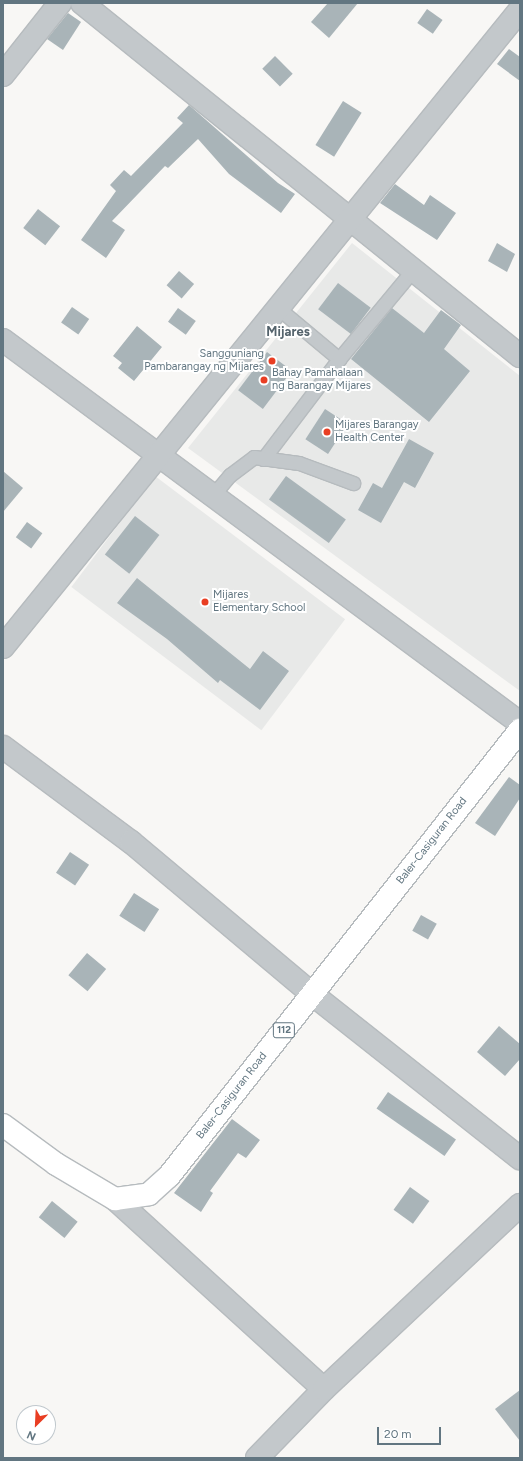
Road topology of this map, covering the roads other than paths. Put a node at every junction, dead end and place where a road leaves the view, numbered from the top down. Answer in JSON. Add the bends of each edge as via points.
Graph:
{"nodes":[{"id":1,"x":60,"y":3,"type":"edge"},
{"id":2,"x":82,"y":3,"type":"edge"},
{"id":3,"x":520,"y":10,"type":"edge"},
{"id":4,"x":3,"y":75,"type":"edge"},
{"id":5,"x":351,"y":220,"type":"junction"},
{"id":6,"x":413,"y":270,"type":"junction"},
{"id":7,"x":278,"y":308,"type":"junction"},
{"id":8,"x":3,"y":340,"type":"edge"},
{"id":9,"x":520,"y":356,"type":"edge"},
{"id":10,"x":339,"y":359,"type":"junction"},
{"id":11,"x":158,"y":455,"type":"junction"},
{"id":12,"x":263,"y":459,"type":"junction"},
{"id":13,"x":354,"y":483,"type":"dead end"},
{"id":14,"x":213,"y":495,"type":"junction"},
{"id":15,"x":3,"y":647,"type":"edge"},
{"id":16,"x":518,"y":736,"type":"edge"},
{"id":17,"x":3,"y":747,"type":"edge"},
{"id":18,"x":312,"y":994,"type":"junction"},
{"id":19,"x":3,"y":1125,"type":"edge"},
{"id":20,"x":520,"y":1158,"type":"edge"},
{"id":21,"x":115,"y":1199,"type":"junction"},
{"id":22,"x":520,"y":1205,"type":"edge"},
{"id":23,"x":324,"y":1389,"type":"junction"},
{"id":24,"x":257,"y":1458,"type":"edge"}],
"edges":[{"from":1,"to":4,"type":"street"},
{"from":2,"to":5,"type":"street"},
{"from":3,"to":5,"type":"street"},
{"from":5,"to":6,"type":"street"},
{"from":5,"to":7,"type":"street"},
{"from":6,"to":9,"type":"street"},
{"from":6,"to":10,"type":"lane"},
{"from":7,"to":10,"type":"lane"},
{"from":7,"to":11,"type":"street"},
{"from":8,"to":11,"type":"street"},
{"from":10,"to":12,"type":"lane"},
{"from":11,"to":14,"type":"street"},
{"from":11,"to":15,"type":"street"},
{"from":12,"to":13,"type":"lane","via":[[299,463]]},
{"from":12,"to":14,"type":"lane","via":[[254,457],[230,475]]},
{"from":14,"to":16,"type":"street"},
{"from":16,"to":18,"type":"main road","name":"Baler-Casiguran Road","number":"112"},
{"from":17,"to":18,"type":"street","via":[[131,842]]},
{"from":18,"to":20,"type":"street"},
{"from":18,"to":21,"type":"main road","name":"Baler-Casiguran Road","number":"112","via":[[170,1176],[149,1194]]},
{"from":19,"to":21,"type":"main road","via":[[56,1164]]},
{"from":21,"to":23,"type":"street"},
{"from":22,"to":23,"type":"street"},
{"from":23,"to":24,"type":"street"}]}
